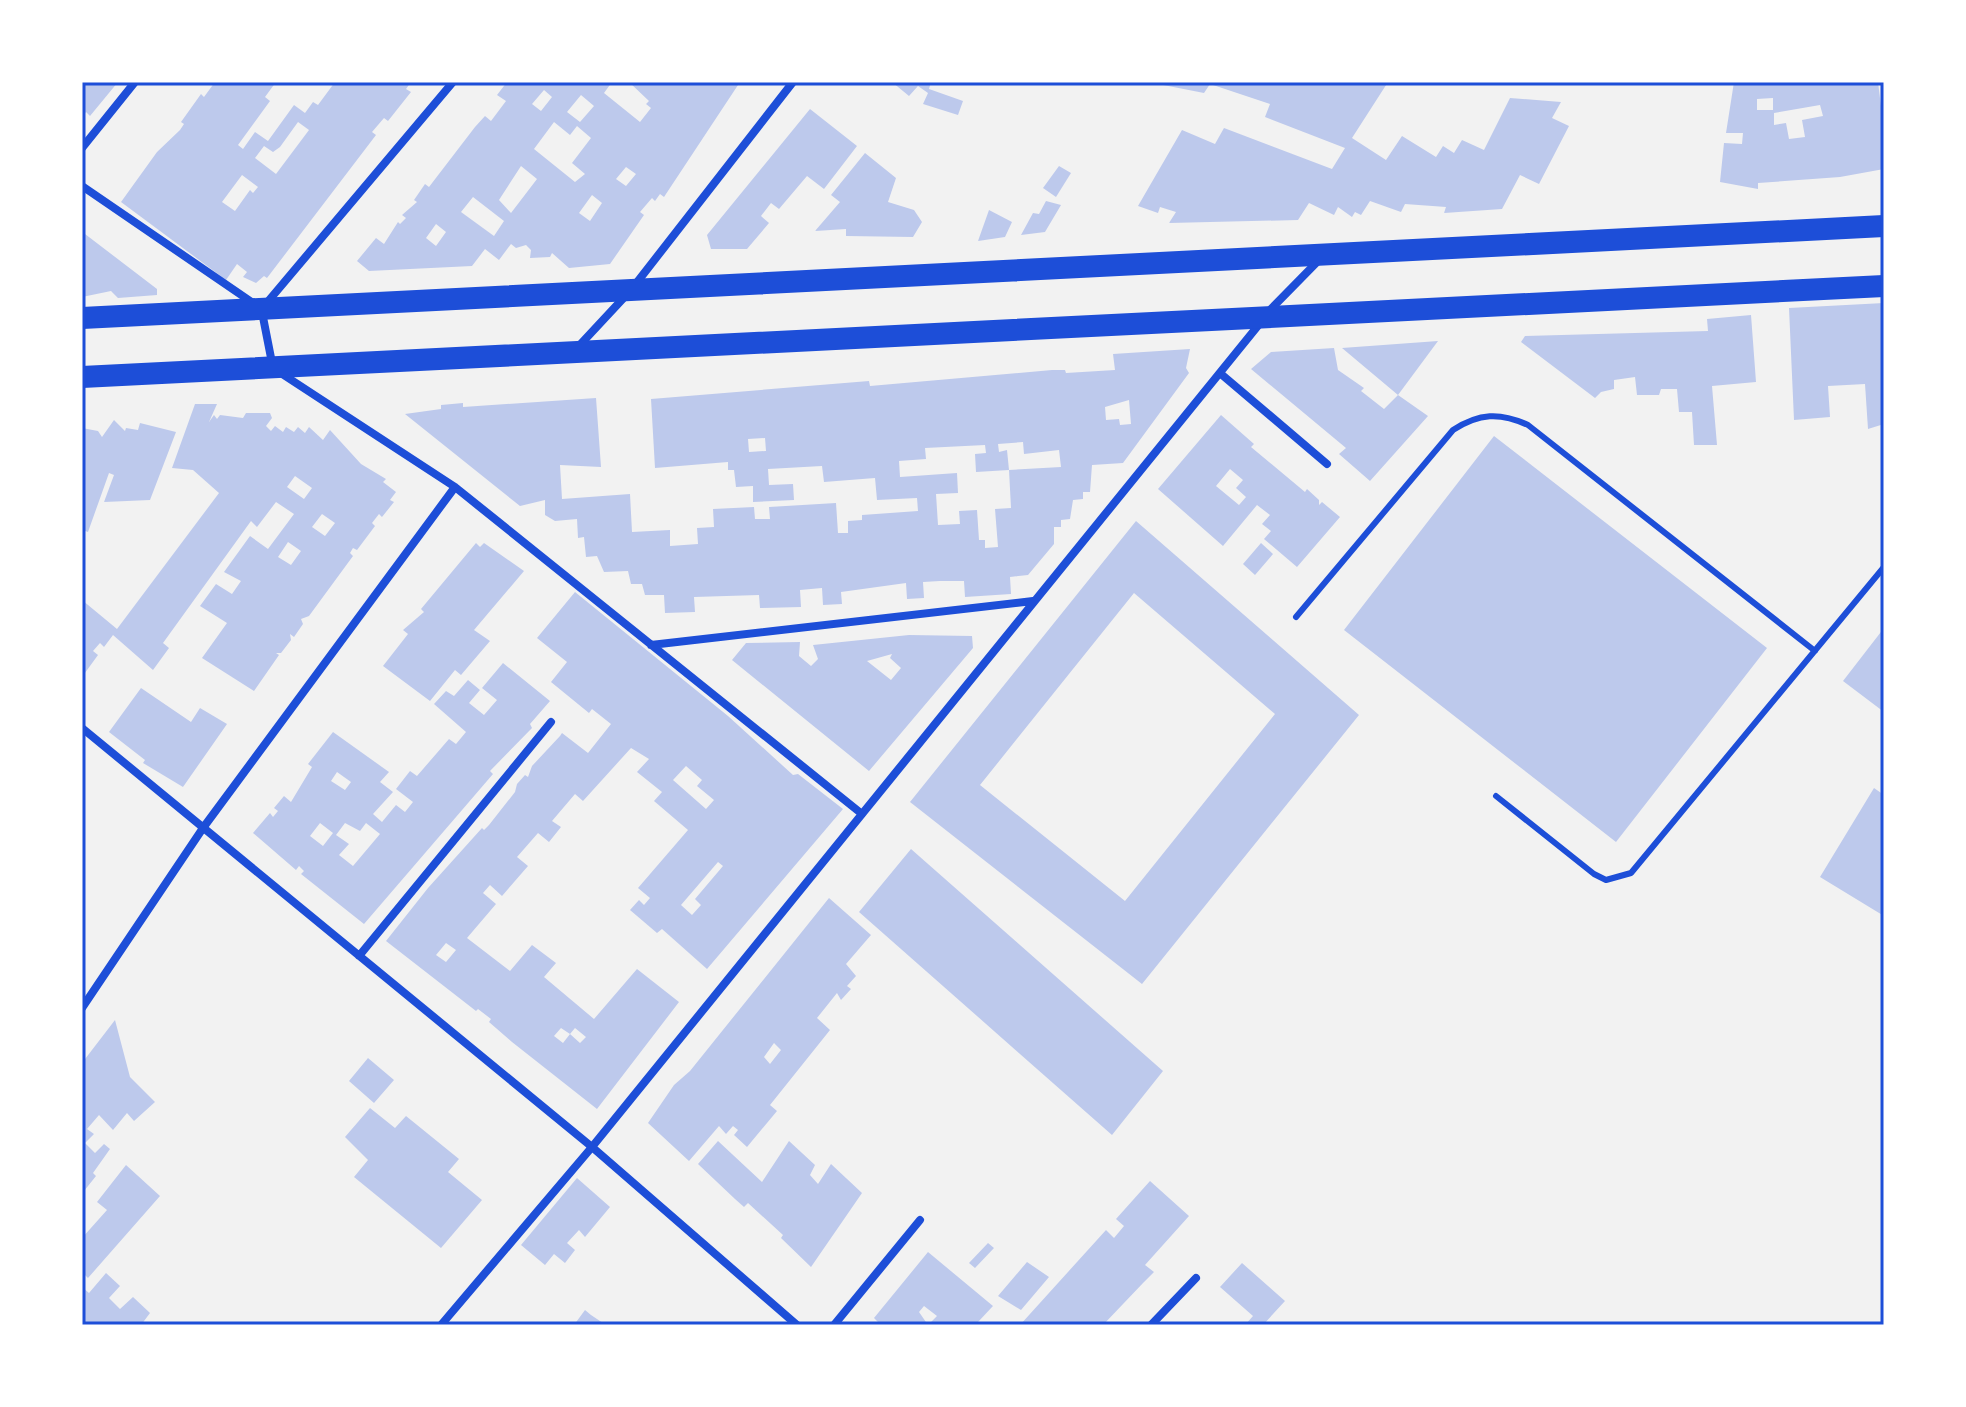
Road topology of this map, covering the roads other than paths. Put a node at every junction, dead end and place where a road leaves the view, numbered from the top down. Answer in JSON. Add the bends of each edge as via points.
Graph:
{"nodes":[{"id":1,"x":135,"y":82,"type":"edge"},
{"id":2,"x":453,"y":82,"type":"edge"},
{"id":3,"x":793,"y":82,"type":"edge"},
{"id":4,"x":82,"y":148,"type":"edge"},
{"id":5,"x":82,"y":186,"type":"edge"},
{"id":6,"x":1884,"y":226,"type":"edge"},
{"id":7,"x":1325,"y":255,"type":"junction"},
{"id":8,"x":1884,"y":286,"type":"edge"},
{"id":9,"x":631,"y":290,"type":"junction"},
{"id":10,"x":261,"y":309,"type":"junction"},
{"id":11,"x":1264,"y":317,"type":"junction"},
{"id":12,"x":82,"y":318,"type":"edge"},
{"id":13,"x":573,"y":352,"type":"junction"},
{"id":14,"x":273,"y":368,"type":"junction"},
{"id":15,"x":1221,"y":374,"type":"junction"},
{"id":16,"x":82,"y":377,"type":"edge"},
{"id":17,"x":1327,"y":464,"type":"dead end"},
{"id":18,"x":455,"y":487,"type":"junction"},
{"id":19,"x":1884,"y":567,"type":"edge"},
{"id":20,"x":1033,"y":601,"type":"junction"},
{"id":21,"x":1296,"y":617,"type":"dead end"},
{"id":22,"x":651,"y":645,"type":"junction"},
{"id":23,"x":1815,"y":651,"type":"junction"},
{"id":24,"x":551,"y":722,"type":"dead end"},
{"id":25,"x":82,"y":728,"type":"edge"},
{"id":26,"x":1496,"y":796,"type":"dead end"},
{"id":27,"x":862,"y":814,"type":"junction"},
{"id":28,"x":203,"y":828,"type":"junction"},
{"id":29,"x":359,"y":956,"type":"junction"},
{"id":30,"x":82,"y":1008,"type":"edge"},
{"id":31,"x":592,"y":1147,"type":"junction"},
{"id":32,"x":920,"y":1220,"type":"dead end"},
{"id":33,"x":1196,"y":1278,"type":"dead end"},
{"id":34,"x":441,"y":1325,"type":"edge"},
{"id":35,"x":797,"y":1325,"type":"edge"},
{"id":36,"x":834,"y":1325,"type":"edge"},
{"id":37,"x":1151,"y":1325,"type":"edge"}],
"edges":[{"from":1,"to":4,"type":"street"},
{"from":2,"to":10,"type":"street"},
{"from":3,"to":9,"type":"street"},
{"from":5,"to":10,"type":"street"},
{"from":6,"to":7,"type":"highway"},
{"from":7,"to":9,"type":"highway"},
{"from":7,"to":11,"type":"street"},
{"from":8,"to":11,"type":"highway"},
{"from":9,"to":10,"type":"highway"},
{"from":9,"to":13,"type":"street"},
{"from":10,"to":12,"type":"highway"},
{"from":10,"to":14,"type":"street"},
{"from":11,"to":13,"type":"highway"},
{"from":11,"to":15,"type":"street"},
{"from":13,"to":14,"type":"highway"},
{"from":14,"to":16,"type":"highway"},
{"from":14,"to":18,"type":"street"},
{"from":15,"to":17,"type":"street"},
{"from":15,"to":20,"type":"street"},
{"from":18,"to":22,"type":"street"},
{"from":18,"to":28,"type":"street"},
{"from":19,"to":23,"type":"lane"},
{"from":20,"to":22,"type":"street"},
{"from":20,"to":27,"type":"street"},
{"from":21,"to":23,"type":"lane","via":[[1453,430],[1474,418],[1498,415],[1528,425]]},
{"from":22,"to":27,"type":"street"},
{"from":23,"to":26,"type":"lane","via":[[1622,878],[1606,880],[1594,874]]},
{"from":24,"to":29,"type":"street"},
{"from":25,"to":28,"type":"street"},
{"from":27,"to":31,"type":"street"},
{"from":28,"to":29,"type":"street"},
{"from":28,"to":30,"type":"street"},
{"from":29,"to":31,"type":"street"},
{"from":31,"to":34,"type":"street"},
{"from":31,"to":35,"type":"street"},
{"from":32,"to":36,"type":"street"},
{"from":33,"to":37,"type":"street"}]}
